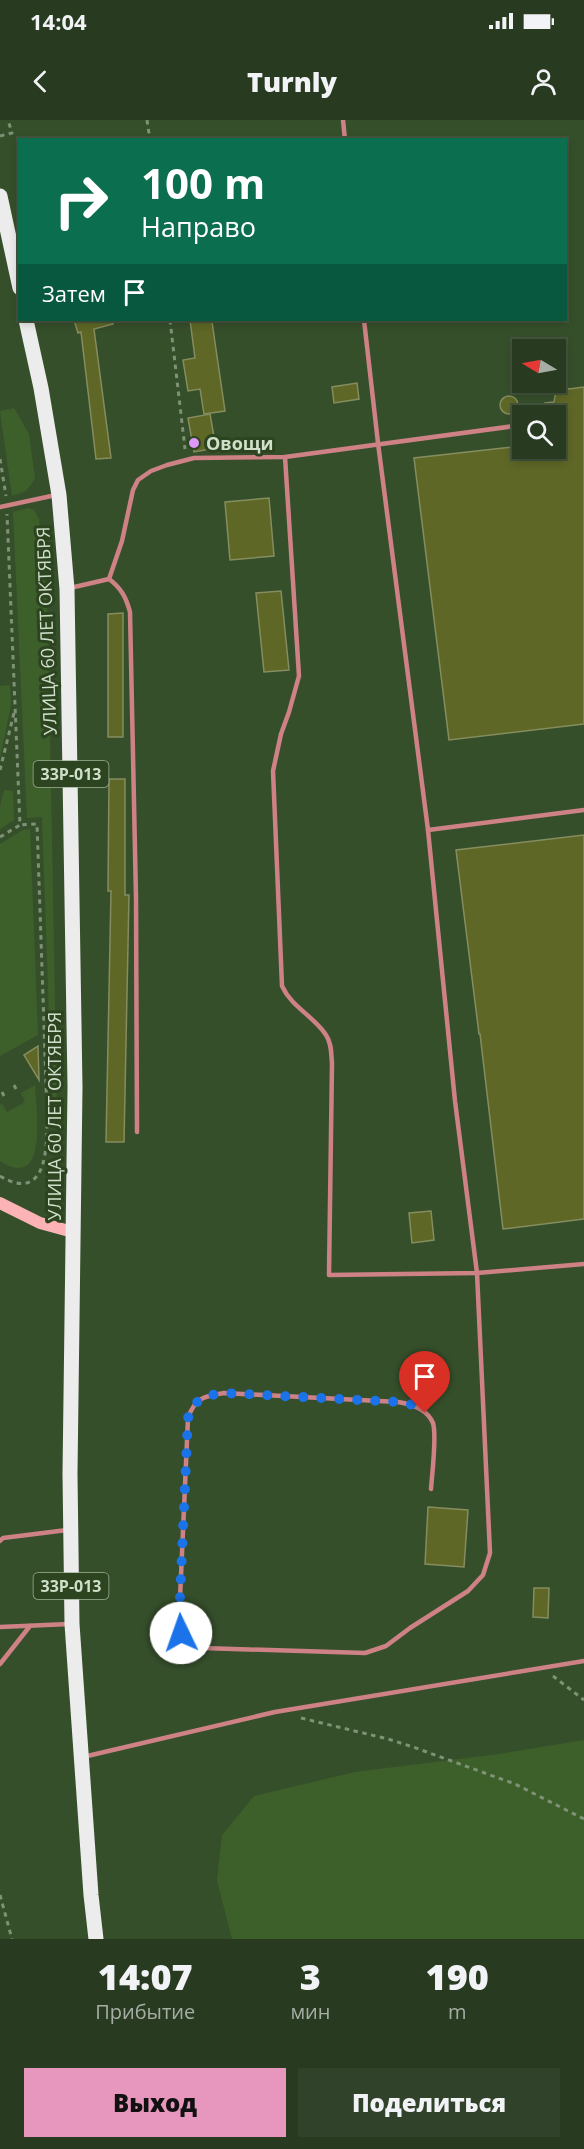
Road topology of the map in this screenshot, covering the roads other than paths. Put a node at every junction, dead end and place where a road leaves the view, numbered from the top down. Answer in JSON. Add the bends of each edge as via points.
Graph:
{"nodes":[{"id":1,"x":343,"y":120,"type":"edge"},
{"id":2,"x":345,"y":138,"type":"edge"},
{"id":3,"x":0,"y":196,"type":"edge"},
{"id":4,"x":18,"y":279,"type":"edge"},
{"id":5,"x":26,"y":321,"type":"edge"},
{"id":6,"x":364,"y":321,"type":"edge"},
{"id":7,"x":512,"y":427,"type":"edge"},
{"id":8,"x":378,"y":443,"type":"junction"},
{"id":9,"x":285,"y":457,"type":"junction"},
{"id":10,"x":59,"y":495,"type":"junction"},
{"id":11,"x":0,"y":507,"type":"edge"},
{"id":12,"x":108,"y":579,"type":"junction"},
{"id":13,"x":67,"y":589,"type":"junction"},
{"id":14,"x":584,"y":810,"type":"edge"},
{"id":15,"x":428,"y":830,"type":"junction"},
{"id":16,"x":137,"y":1132,"type":"dead end"},
{"id":17,"x":0,"y":1203,"type":"edge"},
{"id":18,"x":73,"y":1232,"type":"junction"},
{"id":19,"x":584,"y":1264,"type":"edge"},
{"id":20,"x":477,"y":1273,"type":"junction"},
{"id":21,"x":431,"y":1489,"type":"dead end"},
{"id":22,"x":70,"y":1529,"type":"junction"},
{"id":23,"x":0,"y":1541,"type":"edge"},
{"id":24,"x":72,"y":1624,"type":"junction"},
{"id":25,"x":30,"y":1626,"type":"junction"},
{"id":26,"x":0,"y":1627,"type":"edge"},
{"id":27,"x":584,"y":1661,"type":"edge"},
{"id":28,"x":0,"y":1664,"type":"edge"},
{"id":29,"x":80,"y":1757,"type":"junction"},
{"id":30,"x":96,"y":1939,"type":"edge"}],
"edges":[{"from":1,"to":2,"type":"lane"},
{"from":3,"to":4,"type":"main road"},
{"from":5,"to":10,"type":"main road","name":"УЛИЦА 60 ЛЕТ ОКТЯБРЯ","number":"33Р-013"},
{"from":6,"to":8,"type":"lane"},
{"from":7,"to":8,"type":"lane"},
{"from":8,"to":9,"type":"lane"},
{"from":8,"to":15,"type":"lane"},
{"from":9,"to":12,"type":"lane","via":[[194,458],[151,471],[138,480],[133,490]]},
{"from":9,"to":20,"type":"lane","via":[[298,676],[273,771],[282,986],[286,996],[326,1035],[331,1046],[329,1275]]},
{"from":10,"to":11,"type":"lane"},
{"from":10,"to":13,"type":"main road","name":"УЛИЦА 60 ЛЕТ ОКТЯБРЯ","number":"33Р-013"},
{"from":12,"to":13,"type":"lane"},
{"from":12,"to":16,"type":"lane","via":[[126,597],[130,612]]},
{"from":13,"to":18,"type":"main road","name":"УЛИЦА 60 ЛЕТ ОКТЯБРЯ","number":"33Р-013","via":[[75,1063]]},
{"from":14,"to":15,"type":"lane"},
{"from":15,"to":20,"type":"lane"},
{"from":17,"to":18,"type":"main road","via":[[31,1220]]},
{"from":18,"to":22,"type":"main road","number":"33Р-013"},
{"from":19,"to":20,"type":"lane"},
{"from":20,"to":21,"type":"lane","via":[[490,1553],[483,1575],[468,1591],[386,1646],[365,1653],[202,1648],[190,1644],[181,1633],[188,1418],[198,1400],[224,1393],[413,1405],[433,1423]]},
{"from":22,"to":23,"type":"lane"},
{"from":22,"to":24,"type":"main road","number":"33Р-013"},
{"from":24,"to":25,"type":"lane"},
{"from":24,"to":29,"type":"main road","number":"33Р-013"},
{"from":25,"to":26,"type":"lane"},
{"from":25,"to":28,"type":"lane"},
{"from":27,"to":29,"type":"lane","via":[[274,1712]]},
{"from":29,"to":30,"type":"main road","number":"33Р-013"}]}
